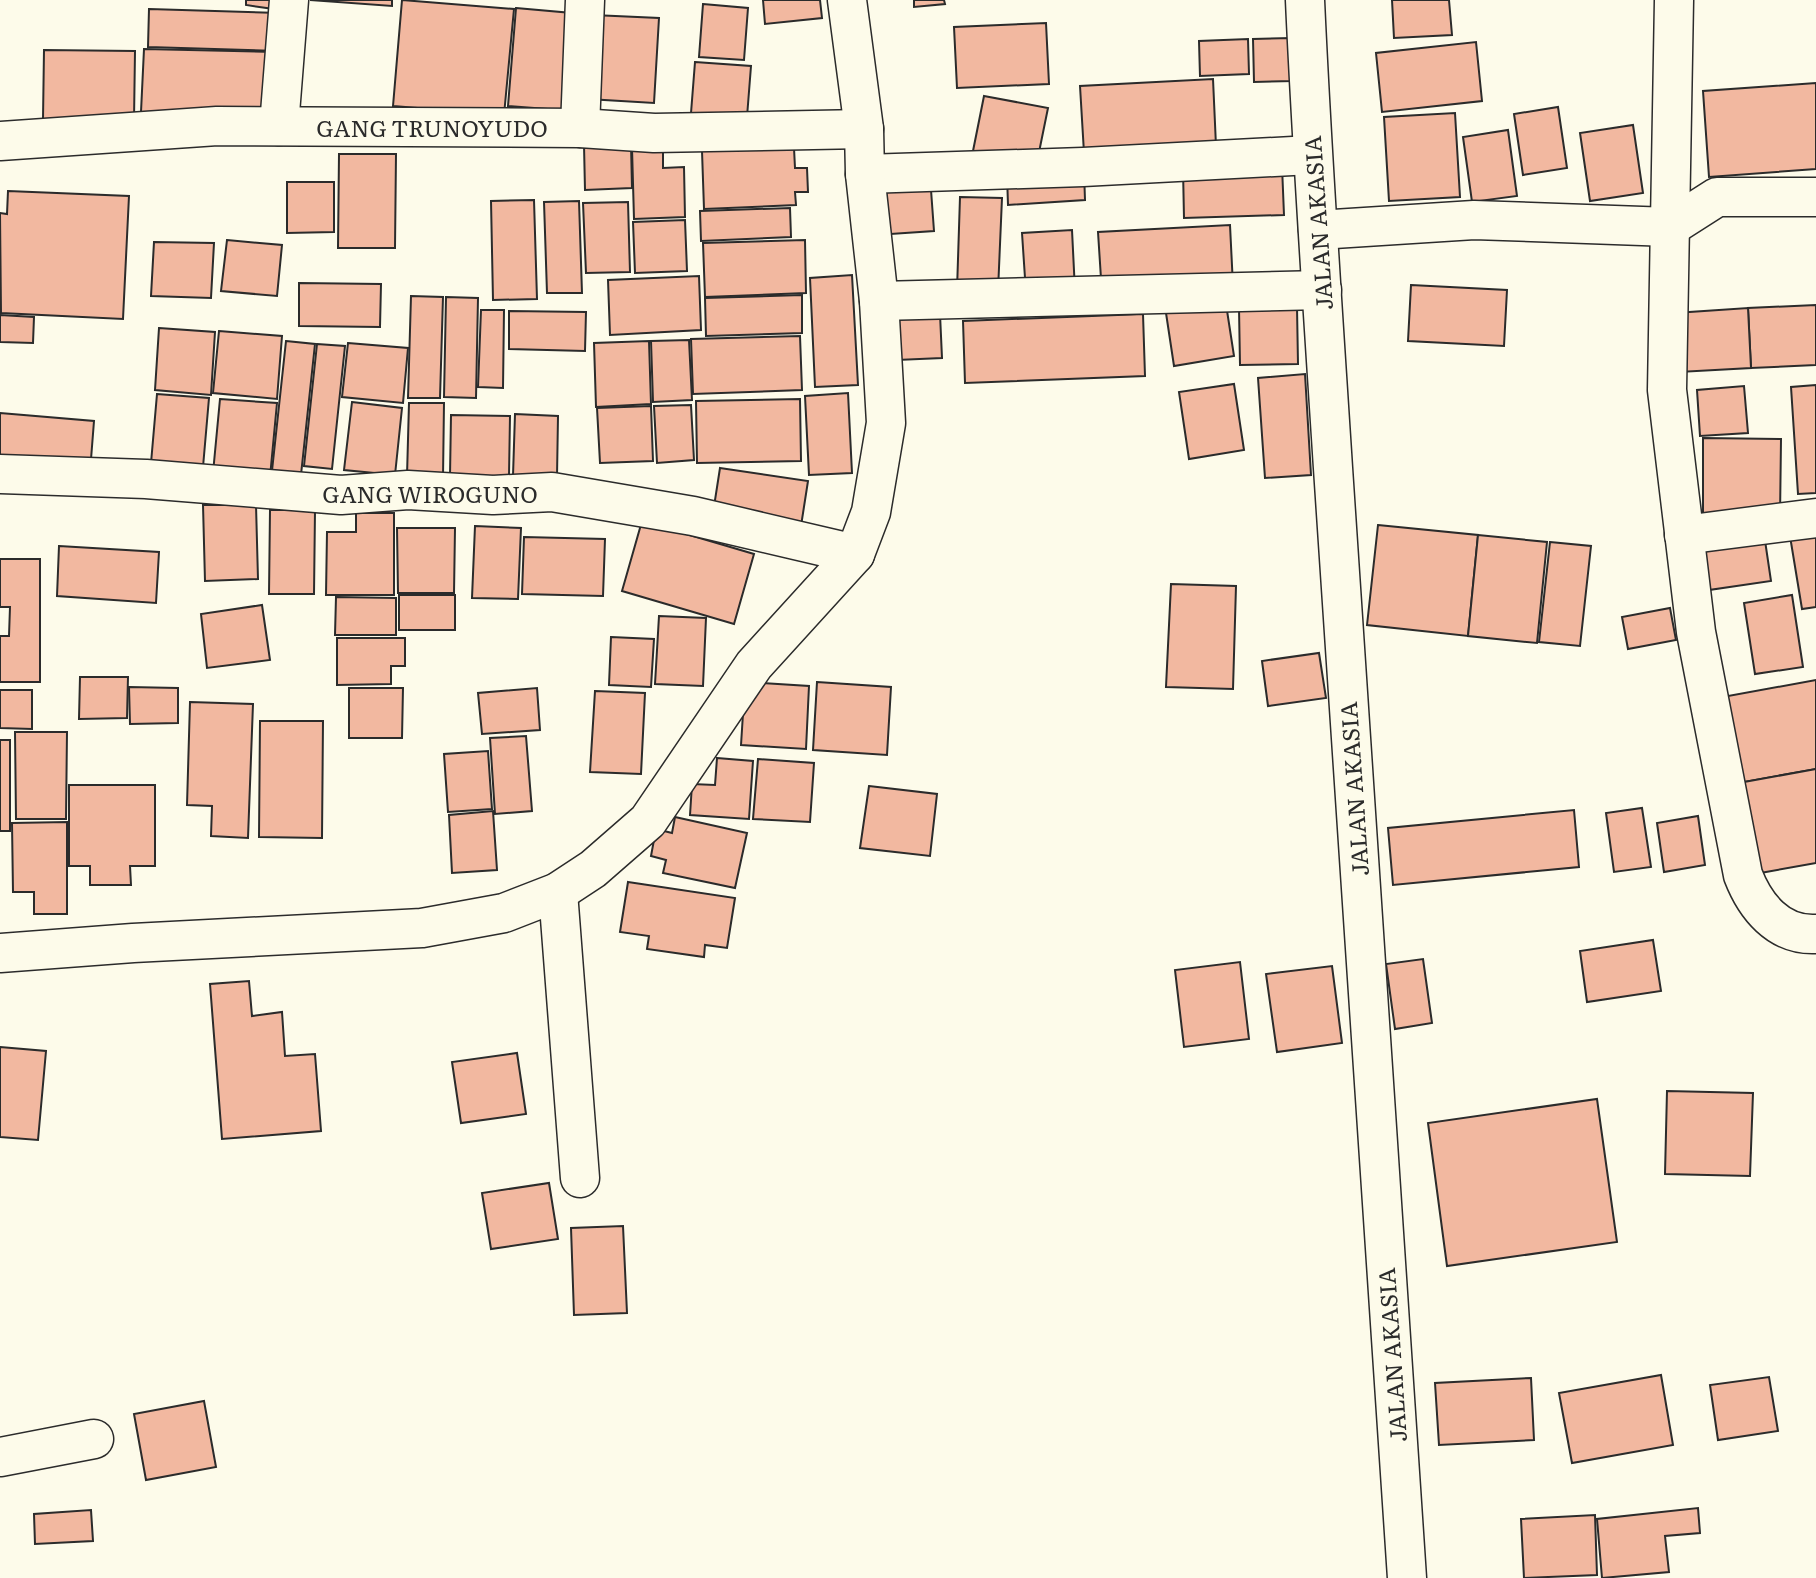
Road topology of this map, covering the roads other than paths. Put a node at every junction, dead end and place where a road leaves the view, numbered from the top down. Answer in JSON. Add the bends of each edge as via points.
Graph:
{"nodes":[{"id":1,"x":289,"y":0,"type":"edge"},
{"id":2,"x":585,"y":0,"type":"edge"},
{"id":3,"x":847,"y":0,"type":"edge"},
{"id":4,"x":1305,"y":0,"type":"edge"},
{"id":5,"x":1674,"y":0,"type":"edge"},
{"id":6,"x":279,"y":126,"type":"junction"},
{"id":7,"x":580,"y":128,"type":"junction"},
{"id":8,"x":864,"y":129,"type":"junction"},
{"id":9,"x":0,"y":141,"type":"edge"},
{"id":10,"x":1311,"y":155,"type":"junction"},
{"id":11,"x":865,"y":174,"type":"junction"},
{"id":12,"x":1816,"y":197,"type":"edge"},
{"id":13,"x":1670,"y":227,"type":"junction"},
{"id":14,"x":1318,"y":230,"type":"junction"},
{"id":15,"x":1322,"y":290,"type":"junction"},
{"id":16,"x":878,"y":301,"type":"junction"},
{"id":17,"x":0,"y":474,"type":"edge"},
{"id":18,"x":1816,"y":518,"type":"edge"},
{"id":19,"x":1684,"y":535,"type":"junction"},
{"id":20,"x":855,"y":554,"type":"junction"},
{"id":21,"x":558,"y":892,"type":"junction"},
{"id":22,"x":1816,"y":934,"type":"edge"},
{"id":23,"x":0,"y":953,"type":"edge"},
{"id":24,"x":580,"y":1178,"type":"dead end"},
{"id":25,"x":94,"y":1439,"type":"dead end"},
{"id":26,"x":0,"y":1457,"type":"edge"},
{"id":27,"x":1407,"y":1578,"type":"edge"}],
"edges":[{"from":1,"to":6,"type":"street"},
{"from":2,"to":7,"type":"street"},
{"from":3,"to":8,"type":"street"},
{"from":4,"to":10,"type":"street","name":"JALAN AKASIA"},
{"from":5,"to":13,"type":"street"},
{"from":6,"to":7,"type":"street","name":"GANG TRUNOYUDO"},
{"from":6,"to":9,"type":"street","name":"GANG TRUNOYUDO"},
{"from":7,"to":8,"type":"street","name":"GANG TRUNOYUDO","via":[[654,133]]},
{"from":8,"to":11,"type":"street"},
{"from":10,"to":11,"type":"street"},
{"from":10,"to":14,"type":"street","name":"JALAN AKASIA"},
{"from":11,"to":16,"type":"street"},
{"from":12,"to":13,"type":"street","via":[[1717,197]]},
{"from":13,"to":14,"type":"street","via":[[1474,220]]},
{"from":13,"to":19,"type":"street","via":[[1667,390]]},
{"from":14,"to":15,"type":"street","name":"JALAN AKASIA"},
{"from":15,"to":16,"type":"street"},
{"from":15,"to":27,"type":"street","name":"JALAN AKASIA"},
{"from":16,"to":20,"type":"street","via":[[886,423],[871,512]]},
{"from":17,"to":20,"type":"street","name":"GANG WIROGUNO","via":[[146,479],[341,495],[408,490],[493,495],[552,492],[692,516]]},
{"from":18,"to":19,"type":"street"},
{"from":19,"to":22,"type":"street","via":[[1696,632],[1743,875],[1752,899],[1767,916],[1787,929]]},
{"from":20,"to":21,"type":"street","via":[[754,665],[648,821],[593,869]]},
{"from":21,"to":23,"type":"street","via":[[504,914],[422,928]]},
{"from":21,"to":24,"type":"street"},
{"from":25,"to":26,"type":"street"}]}
